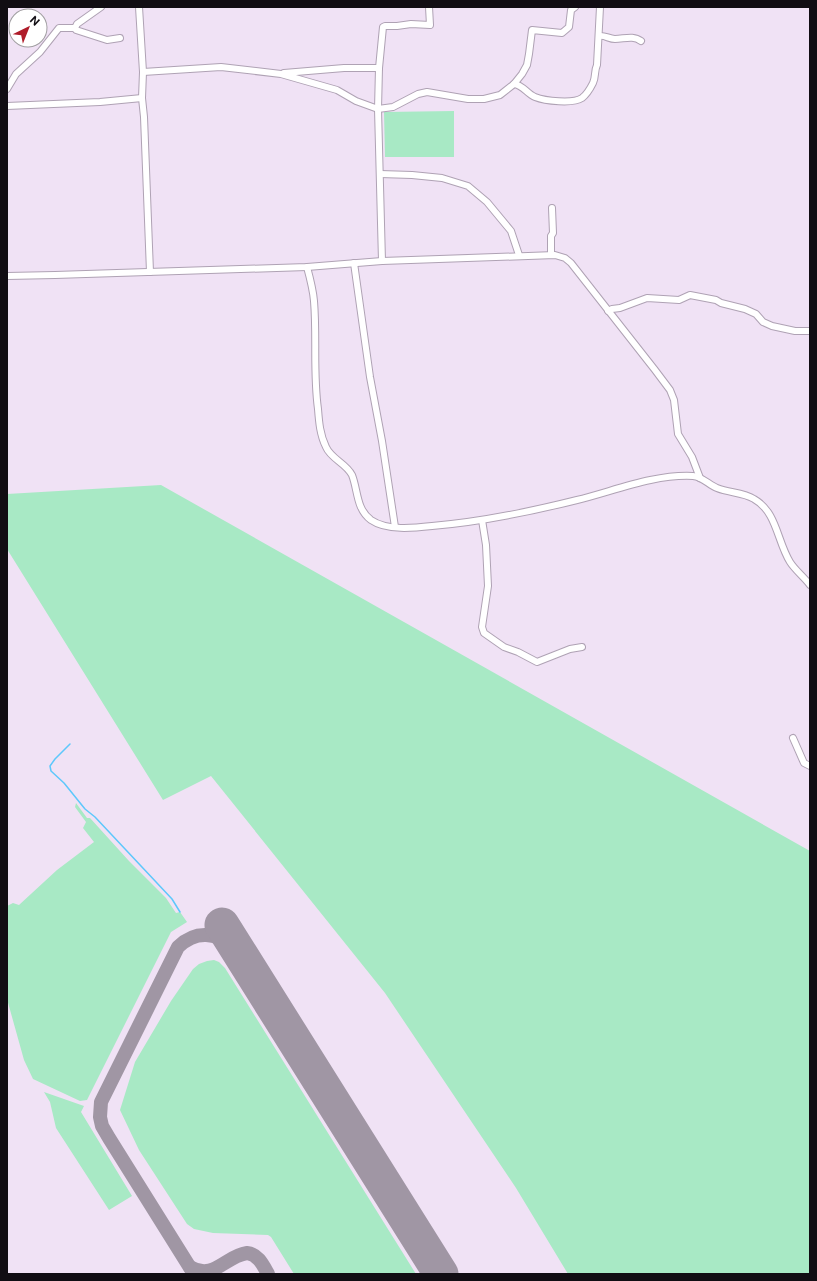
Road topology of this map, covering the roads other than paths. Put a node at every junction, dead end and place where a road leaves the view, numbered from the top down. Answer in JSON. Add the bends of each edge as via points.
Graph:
{"nodes":[{"id":1,"x":101,"y":7,"type":"edge"},
{"id":2,"x":139,"y":7,"type":"edge"},
{"id":3,"x":429,"y":7,"type":"edge"},
{"id":4,"x":575,"y":7,"type":"edge"},
{"id":5,"x":600,"y":7,"type":"edge"},
{"id":6,"x":75,"y":28,"type":"junction"},
{"id":7,"x":599,"y":36,"type":"junction"},
{"id":8,"x":120,"y":38,"type":"dead end"},
{"id":9,"x":641,"y":41,"type":"dead end"},
{"id":10,"x":379,"y":68,"type":"junction"},
{"id":11,"x":143,"y":72,"type":"junction"},
{"id":12,"x":281,"y":74,"type":"junction"},
{"id":13,"x":514,"y":84,"type":"junction"},
{"id":14,"x":7,"y":89,"type":"edge"},
{"id":15,"x":142,"y":98,"type":"junction"},
{"id":16,"x":7,"y":106,"type":"edge"},
{"id":17,"x":378,"y":109,"type":"junction"},
{"id":18,"x":380,"y":174,"type":"junction"},
{"id":19,"x":552,"y":208,"type":"dead end"},
{"id":20,"x":519,"y":255,"type":"junction"},
{"id":21,"x":551,"y":255,"type":"junction"},
{"id":22,"x":382,"y":261,"type":"junction"},
{"id":23,"x":354,"y":263,"type":"junction"},
{"id":24,"x":307,"y":267,"type":"junction"},
{"id":25,"x":150,"y":272,"type":"junction"},
{"id":26,"x":7,"y":276,"type":"edge"},
{"id":27,"x":608,"y":311,"type":"junction"},
{"id":28,"x":810,"y":331,"type":"edge"},
{"id":29,"x":700,"y":478,"type":"junction"},
{"id":30,"x":482,"y":520,"type":"junction"},
{"id":31,"x":395,"y":527,"type":"junction"},
{"id":32,"x":810,"y":585,"type":"edge"},
{"id":33,"x":582,"y":647,"type":"dead end"},
{"id":34,"x":793,"y":738,"type":"dead end"},
{"id":35,"x":810,"y":766,"type":"edge"}],
"edges":[{"from":1,"to":6,"type":"street"},
{"from":2,"to":11,"type":"street"},
{"from":3,"to":10,"type":"street","via":[[430,24],[383,28]]},
{"from":4,"to":13,"type":"street","via":[[571,10],[569,27],[562,33],[532,30],[527,65]]},
{"from":5,"to":7,"type":"street"},
{"from":6,"to":8,"type":"street","via":[[106,40]]},
{"from":6,"to":14,"type":"street","via":[[57,30],[40,52],[16,74]]},
{"from":7,"to":9,"type":"street","via":[[616,39],[635,38]]},
{"from":7,"to":13,"type":"street","via":[[593,82],[582,98],[572,101],[542,99]]},
{"from":10,"to":12,"type":"street","via":[[344,68]]},
{"from":10,"to":17,"type":"street"},
{"from":11,"to":12,"type":"street","via":[[221,67]]},
{"from":11,"to":15,"type":"street"},
{"from":12,"to":17,"type":"street","via":[[337,90]]},
{"from":13,"to":17,"type":"street","via":[[500,95],[488,99],[427,92],[393,107]]},
{"from":15,"to":16,"type":"street"},
{"from":15,"to":25,"type":"street"},
{"from":17,"to":18,"type":"street"},
{"from":18,"to":20,"type":"street","via":[[442,178],[468,186],[487,202],[511,231]]},
{"from":18,"to":22,"type":"street"},
{"from":19,"to":21,"type":"street"},
{"from":20,"to":21,"type":"street"},
{"from":20,"to":22,"type":"street"},
{"from":21,"to":27,"type":"street","via":[[560,256],[571,263]]},
{"from":22,"to":23,"type":"street"},
{"from":23,"to":24,"type":"street"},
{"from":23,"to":31,"type":"street"},
{"from":24,"to":25,"type":"street"},
{"from":24,"to":31,"type":"street","via":[[314,301],[316,394],[320,431],[325,446],[333,457],[349,470],[361,508],[366,514],[372,520]]},
{"from":25,"to":26,"type":"street"},
{"from":27,"to":28,"type":"street","via":[[647,298],[679,300],[690,295],[745,309],[772,326]]},
{"from":27,"to":29,"type":"street","via":[[670,390],[674,400],[678,434],[692,457]]},
{"from":29,"to":30,"type":"street","via":[[677,476],[635,484],[578,500]]},
{"from":29,"to":32,"type":"street","via":[[719,489],[755,499],[776,526],[780,544],[789,561]]},
{"from":30,"to":31,"type":"street","via":[[414,528]]},
{"from":30,"to":33,"type":"street","via":[[488,586],[482,627],[484,633],[504,647],[537,662]]},
{"from":34,"to":35,"type":"street","via":[[804,763]]}]}
